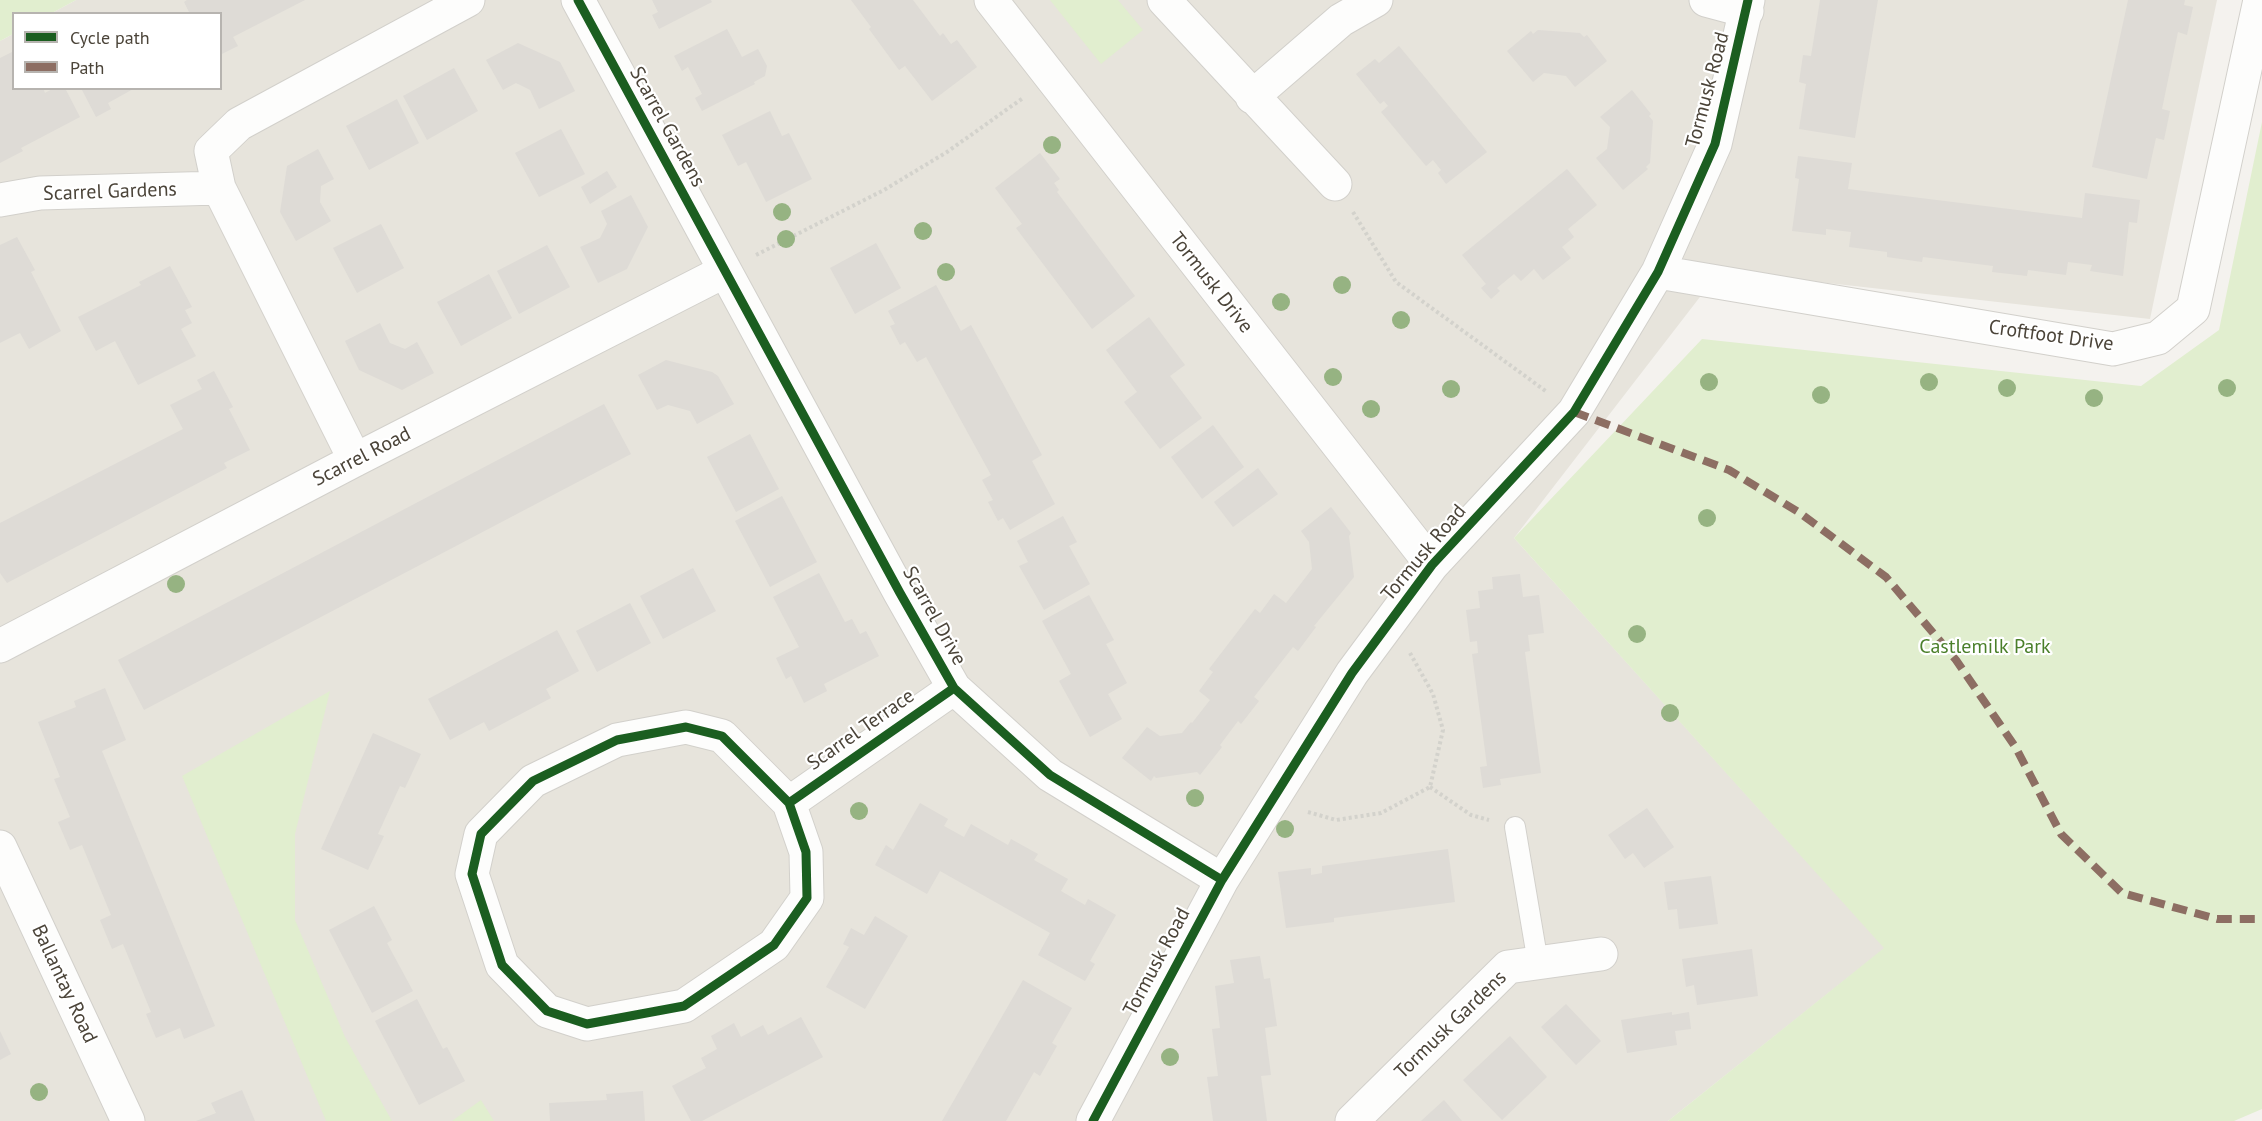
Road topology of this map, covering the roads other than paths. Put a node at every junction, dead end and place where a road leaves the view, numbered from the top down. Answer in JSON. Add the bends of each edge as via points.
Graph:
{"nodes":[{"id":1,"x":468,"y":0,"type":"edge"},
{"id":2,"x":578,"y":0,"type":"edge"},
{"id":3,"x":991,"y":0,"type":"edge"},
{"id":4,"x":1164,"y":0,"type":"edge"},
{"id":5,"x":1376,"y":0,"type":"edge"},
{"id":6,"x":1706,"y":0,"type":"edge"},
{"id":7,"x":2260,"y":0,"type":"edge"},
{"id":8,"x":1747,"y":5,"type":"edge"},
{"id":9,"x":1252,"y":97,"type":"junction"},
{"id":10,"x":1335,"y":184,"type":"road end"},
{"id":11,"x":219,"y":188,"type":"junction"},
{"id":12,"x":0,"y":200,"type":"edge"},
{"id":13,"x":725,"y":271,"type":"junction"},
{"id":14,"x":1658,"y":272,"type":"junction"},
{"id":15,"x":355,"y":460,"type":"junction"},
{"id":16,"x":1432,"y":565,"type":"junction"},
{"id":17,"x":0,"y":646,"type":"edge"},
{"id":18,"x":954,"y":688,"type":"junction"},
{"id":19,"x":789,"y":802,"type":"junction"},
{"id":20,"x":1515,"y":827,"type":"road end"},
{"id":21,"x":0,"y":847,"type":"edge"},
{"id":22,"x":1222,"y":880,"type":"junction"},
{"id":23,"x":1601,"y":954,"type":"dead end"},
{"id":24,"x":1538,"y":963,"type":"junction"},
{"id":25,"x":127,"y":1121,"type":"edge"},
{"id":26,"x":1093,"y":1121,"type":"edge"},
{"id":27,"x":1352,"y":1121,"type":"edge"}],
"edges":[{"from":1,"to":11,"type":"street","via":[[238,124],[211,151]]},
{"from":2,"to":13,"type":"street","name":"Scarrel Gardens"},
{"from":3,"to":16,"type":"street","name":"Tormusk Drive"},
{"from":4,"to":9,"type":"street"},
{"from":5,"to":9,"type":"street","via":[[1341,20]]},
{"from":6,"to":8,"type":"street"},
{"from":7,"to":14,"type":"street","name":"Croftfoot Drive","via":[[2193,309],[2158,338],[2113,349]]},
{"from":8,"to":14,"type":"street","name":"Tormusk Road","via":[[1716,144]]},
{"from":9,"to":10,"type":"street"},
{"from":11,"to":12,"type":"street","name":"Scarrel Gardens","via":[[40,193]]},
{"from":11,"to":15,"type":"street"},
{"from":13,"to":15,"type":"street","name":"Scarrel Road"},
{"from":13,"to":18,"type":"street","name":"Scarrel Drive"},
{"from":14,"to":16,"type":"street","name":"Tormusk Road","via":[[1574,412]]},
{"from":15,"to":17,"type":"street","name":"Scarrel Road"},
{"from":16,"to":22,"type":"street","name":"Tormusk Road","via":[[1352,673]]},
{"from":18,"to":19,"type":"street","name":"Scarrel Terrace"},
{"from":18,"to":22,"type":"street","name":"Scarrel Drive","via":[[1050,775]]},
{"from":19,"to":19,"type":"street","via":[[722,736],[686,728],[617,740],[533,781],[481,834],[472,874],[502,965],[547,1011],[587,1024],[684,1006],[774,945],[807,898],[806,852]]},
{"from":20,"to":24,"type":"lane"},
{"from":21,"to":25,"type":"street","name":"Ballantay Road"},
{"from":22,"to":26,"type":"street","name":"Tormusk Road"},
{"from":23,"to":24,"type":"street","name":"Tormusk Gardens"},
{"from":24,"to":27,"type":"street","name":"Tormusk Gardens","via":[[1508,967]]}]}
